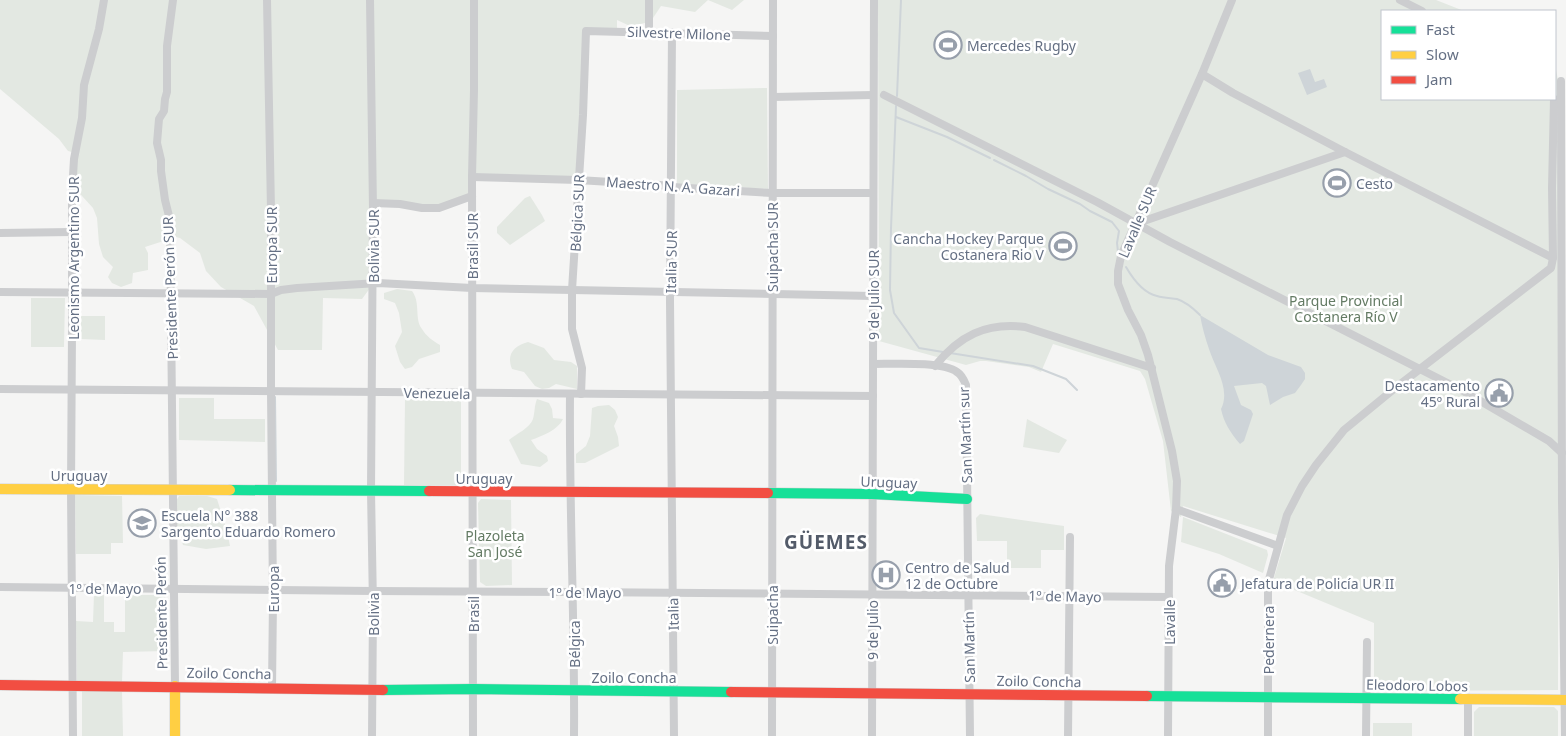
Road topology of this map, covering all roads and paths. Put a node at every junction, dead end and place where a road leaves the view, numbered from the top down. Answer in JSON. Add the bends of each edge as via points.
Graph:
{"nodes":[{"id":1,"x":104,"y":0,"type":"edge"},
{"id":2,"x":173,"y":0,"type":"edge"},
{"id":3,"x":268,"y":0,"type":"edge"},
{"id":4,"x":370,"y":0,"type":"edge"},
{"id":5,"x":474,"y":0,"type":"edge"},
{"id":6,"x":649,"y":0,"type":"edge"},
{"id":7,"x":773,"y":0,"type":"edge"},
{"id":8,"x":874,"y":0,"type":"edge"},
{"id":9,"x":1232,"y":0,"type":"edge"},
{"id":10,"x":1400,"y":0,"type":"edge"},
{"id":11,"x":1420,"y":10,"type":"edge"},
{"id":12,"x":586,"y":31,"type":"joint"},
{"id":13,"x":649,"y":31,"type":"junction"},
{"id":14,"x":672,"y":32,"type":"junction"},
{"id":15,"x":773,"y":36,"type":"junction"},
{"id":16,"x":1202,"y":74,"type":"junction"},
{"id":17,"x":1561,"y":81,"type":"dead end"},
{"id":18,"x":873,"y":95,"type":"junction"},
{"id":19,"x":884,"y":95,"type":"dead end"},
{"id":20,"x":773,"y":97,"type":"junction"},
{"id":21,"x":1554,"y":100,"type":"edge"},
{"id":22,"x":1344,"y":152,"type":"junction"},
{"id":23,"x":472,"y":177,"type":"junction"},
{"id":24,"x":578,"y":180,"type":"junction"},
{"id":25,"x":672,"y":188,"type":"junction"},
{"id":26,"x":772,"y":193,"type":"junction"},
{"id":27,"x":874,"y":193,"type":"junction"},
{"id":28,"x":472,"y":196,"type":"junction"},
{"id":29,"x":373,"y":203,"type":"junction"},
{"id":30,"x":1135,"y":224,"type":"junction"},
{"id":31,"x":72,"y":232,"type":"junction"},
{"id":32,"x":0,"y":233,"type":"edge"},
{"id":33,"x":1564,"y":245,"type":"edge"},
{"id":34,"x":1553,"y":258,"type":"junction"},
{"id":35,"x":373,"y":284,"type":"junction"},
{"id":36,"x":472,"y":288,"type":"junction"},
{"id":37,"x":572,"y":290,"type":"junction"},
{"id":38,"x":0,"y":292,"type":"edge"},
{"id":39,"x":670,"y":292,"type":"junction"},
{"id":40,"x":72,"y":293,"type":"junction"},
{"id":41,"x":170,"y":294,"type":"junction"},
{"id":42,"x":271,"y":294,"type":"junction"},
{"id":43,"x":772,"y":294,"type":"junction"},
{"id":44,"x":874,"y":296,"type":"junction"},
{"id":45,"x":1564,"y":306,"type":"edge"},
{"id":46,"x":873,"y":364,"type":"junction"},
{"id":47,"x":935,"y":366,"type":"junction"},
{"id":48,"x":1152,"y":368,"type":"junction"},
{"id":49,"x":1420,"y":370,"type":"junction"},
{"id":50,"x":0,"y":389,"type":"edge"},
{"id":51,"x":72,"y":390,"type":"junction"},
{"id":52,"x":172,"y":390,"type":"junction"},
{"id":53,"x":271,"y":391,"type":"junction"},
{"id":54,"x":372,"y":392,"type":"junction"},
{"id":55,"x":473,"y":393,"type":"junction"},
{"id":56,"x":570,"y":394,"type":"junction"},
{"id":57,"x":581,"y":394,"type":"junction"},
{"id":58,"x":671,"y":395,"type":"junction"},
{"id":59,"x":772,"y":395,"type":"junction"},
{"id":60,"x":873,"y":396,"type":"junction"},
{"id":61,"x":1564,"y":405,"type":"edge"},
{"id":62,"x":1562,"y":453,"type":"junction"},
{"id":63,"x":0,"y":489,"type":"edge"},
{"id":64,"x":70,"y":489,"type":"junction"},
{"id":65,"x":172,"y":490,"type":"junction"},
{"id":66,"x":272,"y":490,"type":"junction"},
{"id":67,"x":371,"y":491,"type":"junction"},
{"id":68,"x":472,"y":492,"type":"junction"},
{"id":69,"x":570,"y":492,"type":"junction"},
{"id":70,"x":672,"y":493,"type":"junction"},
{"id":71,"x":772,"y":494,"type":"junction"},
{"id":72,"x":872,"y":494,"type":"junction"},
{"id":73,"x":967,"y":499,"type":"junction"},
{"id":74,"x":1564,"y":502,"type":"edge"},
{"id":75,"x":1176,"y":509,"type":"junction"},
{"id":76,"x":1070,"y":537,"type":"dead end"},
{"id":77,"x":1278,"y":546,"type":"junction"},
{"id":78,"x":0,"y":587,"type":"edge"},
{"id":79,"x":72,"y":587,"type":"junction"},
{"id":80,"x":175,"y":588,"type":"junction"},
{"id":81,"x":273,"y":589,"type":"junction"},
{"id":82,"x":373,"y":591,"type":"junction"},
{"id":83,"x":473,"y":591,"type":"junction"},
{"id":84,"x":573,"y":592,"type":"junction"},
{"id":85,"x":673,"y":592,"type":"junction"},
{"id":86,"x":772,"y":593,"type":"junction"},
{"id":87,"x":872,"y":594,"type":"junction"},
{"id":88,"x":968,"y":595,"type":"junction"},
{"id":89,"x":1071,"y":596,"type":"junction"},
{"id":90,"x":1169,"y":597,"type":"junction"},
{"id":91,"x":1565,"y":597,"type":"edge"},
{"id":92,"x":1367,"y":642,"type":"dead end"},
{"id":93,"x":0,"y":685,"type":"edge"},
{"id":94,"x":72,"y":685,"type":"junction"},
{"id":95,"x":175,"y":686,"type":"junction"},
{"id":96,"x":272,"y":688,"type":"junction"},
{"id":97,"x":473,"y":689,"type":"junction"},
{"id":98,"x":372,"y":690,"type":"junction"},
{"id":99,"x":574,"y":690,"type":"junction"},
{"id":100,"x":674,"y":691,"type":"junction"},
{"id":101,"x":772,"y":692,"type":"junction"},
{"id":102,"x":872,"y":693,"type":"junction"},
{"id":103,"x":970,"y":694,"type":"junction"},
{"id":104,"x":1068,"y":695,"type":"junction"},
{"id":105,"x":1168,"y":696,"type":"junction"},
{"id":106,"x":1268,"y":698,"type":"junction"},
{"id":107,"x":1366,"y":698,"type":"junction"},
{"id":108,"x":1468,"y":700,"type":"junction"},
{"id":109,"x":1566,"y":700,"type":"edge"},
{"id":110,"x":73,"y":736,"type":"edge"},
{"id":111,"x":175,"y":736,"type":"edge"},
{"id":112,"x":372,"y":736,"type":"edge"},
{"id":113,"x":473,"y":736,"type":"edge"},
{"id":114,"x":574,"y":736,"type":"edge"},
{"id":115,"x":674,"y":736,"type":"edge"},
{"id":116,"x":772,"y":736,"type":"edge"},
{"id":117,"x":872,"y":736,"type":"edge"},
{"id":118,"x":970,"y":736,"type":"edge"},
{"id":119,"x":1068,"y":736,"type":"edge"},
{"id":120,"x":1168,"y":736,"type":"edge"},
{"id":121,"x":1268,"y":736,"type":"edge"},
{"id":122,"x":1366,"y":736,"type":"edge"},
{"id":123,"x":1468,"y":736,"type":"edge"},
{"id":124,"x":1565,"y":736,"type":"edge"}],
"edges":[{"from":1,"to":31,"type":"street","name":"Leonismo Argentino SUR","via":[[84,85],[74,159]]},
{"from":2,"to":41,"type":"street","name":"Presidente Perón SUR","via":[[167,46],[167,92],[164,111],[159,119],[158,143],[170,220]]},
{"from":3,"to":42,"type":"street","name":"Europa SUR"},
{"from":4,"to":29,"type":"street","name":"Bolivia SUR"},
{"from":5,"to":23,"type":"street","name":"Brasil SUR"},
{"from":6,"to":13,"type":"street"},
{"from":7,"to":15,"type":"street","name":"Suipacha SUR"},
{"from":8,"to":18,"type":"street"},
{"from":9,"to":16,"type":"street","name":"Lavalle SUR"},
{"from":10,"to":11,"type":"street"},
{"from":12,"to":13,"type":"street","name":"Silvestre Milone"},
{"from":12,"to":24,"type":"street","name":"Bélgica SUR"},
{"from":13,"to":14,"type":"street","name":"Silvestre Milone"},
{"from":14,"to":15,"type":"street","name":"Silvestre Milone"},
{"from":14,"to":25,"type":"street","name":"Italia SUR"},
{"from":15,"to":20,"type":"street","name":"Suipacha SUR"},
{"from":16,"to":22,"type":"street"},
{"from":16,"to":30,"type":"street","name":"Lavalle SUR"},
{"from":17,"to":33,"type":"street"},
{"from":18,"to":20,"type":"street"},
{"from":18,"to":27,"type":"street","name":"9 de Julio SUR"},
{"from":19,"to":30,"type":"street"},
{"from":20,"to":26,"type":"street","name":"Suipacha SUR"},
{"from":21,"to":34,"type":"street"},
{"from":22,"to":30,"type":"street"},
{"from":22,"to":34,"type":"street"},
{"from":23,"to":24,"type":"street","name":"Maestro N. A. Gazari"},
{"from":23,"to":28,"type":"street","name":"Brasil SUR"},
{"from":24,"to":25,"type":"street","name":"Maestro N. A. Gazari"},
{"from":24,"to":37,"type":"street","name":"Bélgica SUR"},
{"from":25,"to":26,"type":"street","name":"Maestro N. A. Gazari"},
{"from":25,"to":39,"type":"street","name":"Italia SUR"},
{"from":26,"to":27,"type":"street","name":"Maestro N. A. Gazari"},
{"from":26,"to":43,"type":"street","name":"Suipacha SUR"},
{"from":27,"to":44,"type":"street","name":"9 de Julio SUR"},
{"from":28,"to":29,"type":"street","via":[[439,208]]},
{"from":28,"to":36,"type":"street","name":"Brasil SUR"},
{"from":29,"to":35,"type":"street","name":"Bolivia SUR"},
{"from":30,"to":48,"type":"street","name":"Lavalle SUR","via":[[1121,256],[1118,284]]},
{"from":30,"to":49,"type":"street"},
{"from":31,"to":32,"type":"street"},
{"from":31,"to":40,"type":"street","name":"Leonismo Argentino SUR"},
{"from":33,"to":45,"type":"street"},
{"from":34,"to":49,"type":"street","name":"Pedernera","via":[[1551,268]]},
{"from":35,"to":36,"type":"street"},
{"from":35,"to":42,"type":"street","via":[[296,288]]},
{"from":35,"to":54,"type":"street","name":"Bolivia SUR"},
{"from":36,"to":37,"type":"street"},
{"from":36,"to":55,"type":"street","name":"Brasil SUR"},
{"from":37,"to":39,"type":"street"},
{"from":37,"to":57,"type":"street","name":"Bélgica SUR","via":[[572,329],[582,368]]},
{"from":38,"to":40,"type":"street"},
{"from":39,"to":43,"type":"street"},
{"from":39,"to":58,"type":"street","name":"Italia SUR"},
{"from":40,"to":41,"type":"street"},
{"from":40,"to":51,"type":"street","name":"Leonismo Argentino SUR"},
{"from":41,"to":42,"type":"street"},
{"from":41,"to":52,"type":"street","name":"Presidente Perón SUR"},
{"from":42,"to":53,"type":"street","name":"Europa SUR"},
{"from":43,"to":44,"type":"street"},
{"from":43,"to":59,"type":"street","name":"Suipacha SUR"},
{"from":44,"to":46,"type":"street","name":"9 de Julio SUR"},
{"from":45,"to":61,"type":"street"},
{"from":46,"to":47,"type":"street"},
{"from":46,"to":60,"type":"street","name":"9 de Julio SUR"},
{"from":47,"to":48,"type":"street","via":[[949,350],[982,330],[1008,325],[1024,327]]},
{"from":47,"to":73,"type":"street","name":"San Martín sur","via":[[951,369],[964,379]]},
{"from":48,"to":75,"type":"street","name":"Lavalle SUR","via":[[1175,466]]},
{"from":49,"to":62,"type":"street","via":[[1549,441]]},
{"from":49,"to":77,"type":"street","name":"Pedernera","via":[[1344,430],[1302,486],[1287,515]]},
{"from":50,"to":51,"type":"street","name":"Venezuela"},
{"from":51,"to":52,"type":"street","name":"Venezuela"},
{"from":51,"to":64,"type":"street","name":"Leonismo Argentino SUR"},
{"from":52,"to":53,"type":"street","name":"Venezuela"},
{"from":52,"to":65,"type":"street","name":"Presidente Perón SUR"},
{"from":53,"to":54,"type":"street","name":"Venezuela"},
{"from":53,"to":66,"type":"street","name":"Europa SUR"},
{"from":54,"to":55,"type":"street","name":"Venezuela"},
{"from":54,"to":67,"type":"street","name":"Bolivia SUR"},
{"from":55,"to":56,"type":"street","name":"Venezuela"},
{"from":55,"to":68,"type":"street","name":"Brasil SUR"},
{"from":56,"to":57,"type":"street","name":"Venezuela"},
{"from":56,"to":69,"type":"street"},
{"from":57,"to":58,"type":"street","name":"Venezuela"},
{"from":58,"to":59,"type":"street","name":"Venezuela"},
{"from":58,"to":70,"type":"street","name":"Italia SUR"},
{"from":59,"to":60,"type":"street","name":"Venezuela"},
{"from":59,"to":71,"type":"street","name":"Suipacha SUR"},
{"from":60,"to":72,"type":"street","name":"9 de Julio SUR"},
{"from":61,"to":62,"type":"street"},
{"from":62,"to":74,"type":"street"},
{"from":63,"to":64,"type":"street","name":"Uruguay"},
{"from":64,"to":65,"type":"street","name":"Uruguay"},
{"from":64,"to":79,"type":"street","name":"Leonismo Argentino SUR"},
{"from":65,"to":66,"type":"street","name":"Uruguay"},
{"from":65,"to":80,"type":"street","name":"Presidente Perón"},
{"from":66,"to":67,"type":"street","name":"Uruguay"},
{"from":66,"to":81,"type":"street","name":"Europa"},
{"from":67,"to":68,"type":"street","name":"Uruguay"},
{"from":67,"to":82,"type":"street","name":"Bolivia"},
{"from":68,"to":69,"type":"street","name":"Uruguay"},
{"from":68,"to":83,"type":"street","name":"Brasil"},
{"from":69,"to":70,"type":"street","name":"Uruguay"},
{"from":69,"to":84,"type":"street","name":"Bélgica"},
{"from":70,"to":71,"type":"street","name":"Uruguay"},
{"from":70,"to":85,"type":"street","name":"Italia"},
{"from":71,"to":72,"type":"street","name":"Uruguay"},
{"from":71,"to":86,"type":"street","name":"Suipacha"},
{"from":72,"to":73,"type":"street","name":"Uruguay"},
{"from":72,"to":87,"type":"street","name":"9 de Julio"},
{"from":73,"to":88,"type":"street","name":"San Martín"},
{"from":74,"to":91,"type":"street"},
{"from":75,"to":77,"type":"street"},
{"from":75,"to":90,"type":"street","name":"Lavalle"},
{"from":76,"to":89,"type":"street"},
{"from":77,"to":106,"type":"street","name":"Pedernera","via":[[1268,583]]},
{"from":78,"to":79,"type":"street","name":"1º de Mayo"},
{"from":79,"to":80,"type":"street","name":"1º de Mayo"},
{"from":79,"to":94,"type":"street","name":"Leonismo Argentino SUR"},
{"from":80,"to":81,"type":"street","name":"1º de Mayo"},
{"from":80,"to":95,"type":"street","name":"Presidente Perón"},
{"from":81,"to":82,"type":"street","name":"1º de Mayo"},
{"from":81,"to":96,"type":"street","name":"Europa"},
{"from":82,"to":83,"type":"street","name":"1º de Mayo"},
{"from":82,"to":98,"type":"street","name":"Bolivia"},
{"from":83,"to":84,"type":"street","name":"1º de Mayo"},
{"from":83,"to":97,"type":"street","name":"Brasil"},
{"from":84,"to":85,"type":"street","name":"1º de Mayo"},
{"from":84,"to":99,"type":"street","name":"Bélgica"},
{"from":85,"to":86,"type":"street","name":"1º de Mayo"},
{"from":85,"to":100,"type":"street","name":"Italia"},
{"from":86,"to":87,"type":"street","name":"1º de Mayo"},
{"from":86,"to":101,"type":"street","name":"Suipacha"},
{"from":87,"to":88,"type":"street","name":"1º de Mayo"},
{"from":87,"to":102,"type":"street","name":"9 de Julio"},
{"from":88,"to":89,"type":"street","name":"1º de Mayo"},
{"from":88,"to":103,"type":"street","name":"San Martín"},
{"from":89,"to":90,"type":"street","name":"1º de Mayo"},
{"from":89,"to":104,"type":"street"},
{"from":90,"to":105,"type":"street","name":"Lavalle"},
{"from":91,"to":109,"type":"street"},
{"from":92,"to":107,"type":"street"},
{"from":93,"to":94,"type":"street","name":"Zoilo Concha"},
{"from":94,"to":95,"type":"street","name":"Zoilo Concha"},
{"from":94,"to":110,"type":"street","name":"Leonismo Argentino SUR"},
{"from":95,"to":96,"type":"street","name":"Zoilo Concha"},
{"from":95,"to":111,"type":"street","name":"Presidente Perón"},
{"from":96,"to":98,"type":"street","name":"Zoilo Concha"},
{"from":97,"to":98,"type":"street","name":"Zoilo Concha"},
{"from":97,"to":99,"type":"street","name":"Zoilo Concha"},
{"from":97,"to":113,"type":"street","name":"Brasil"},
{"from":98,"to":112,"type":"street","name":"Bolivia"},
{"from":99,"to":100,"type":"street","name":"Zoilo Concha"},
{"from":99,"to":114,"type":"street","name":"Bélgica"},
{"from":100,"to":101,"type":"street","name":"Zoilo Concha"},
{"from":100,"to":115,"type":"street","name":"Italia"},
{"from":101,"to":102,"type":"street","name":"Zoilo Concha"},
{"from":101,"to":116,"type":"street","name":"Suipacha"},
{"from":102,"to":103,"type":"street","name":"Zoilo Concha"},
{"from":102,"to":117,"type":"street","name":"9 de Julio"},
{"from":103,"to":104,"type":"street","name":"Zoilo Concha"},
{"from":103,"to":118,"type":"street","name":"San Martín"},
{"from":104,"to":105,"type":"street","name":"Zoilo Concha"},
{"from":104,"to":119,"type":"street"},
{"from":105,"to":106,"type":"street","name":"Zoilo Concha"},
{"from":105,"to":120,"type":"street","name":"Lavalle"},
{"from":106,"to":107,"type":"street","name":"Eleodoro Lobos"},
{"from":106,"to":121,"type":"street","name":"Pedernera"},
{"from":107,"to":108,"type":"street","name":"Eleodoro Lobos"},
{"from":107,"to":122,"type":"street"},
{"from":108,"to":109,"type":"street","name":"Eleodoro Lobos"},
{"from":108,"to":123,"type":"street"},
{"from":109,"to":124,"type":"street"}]}
